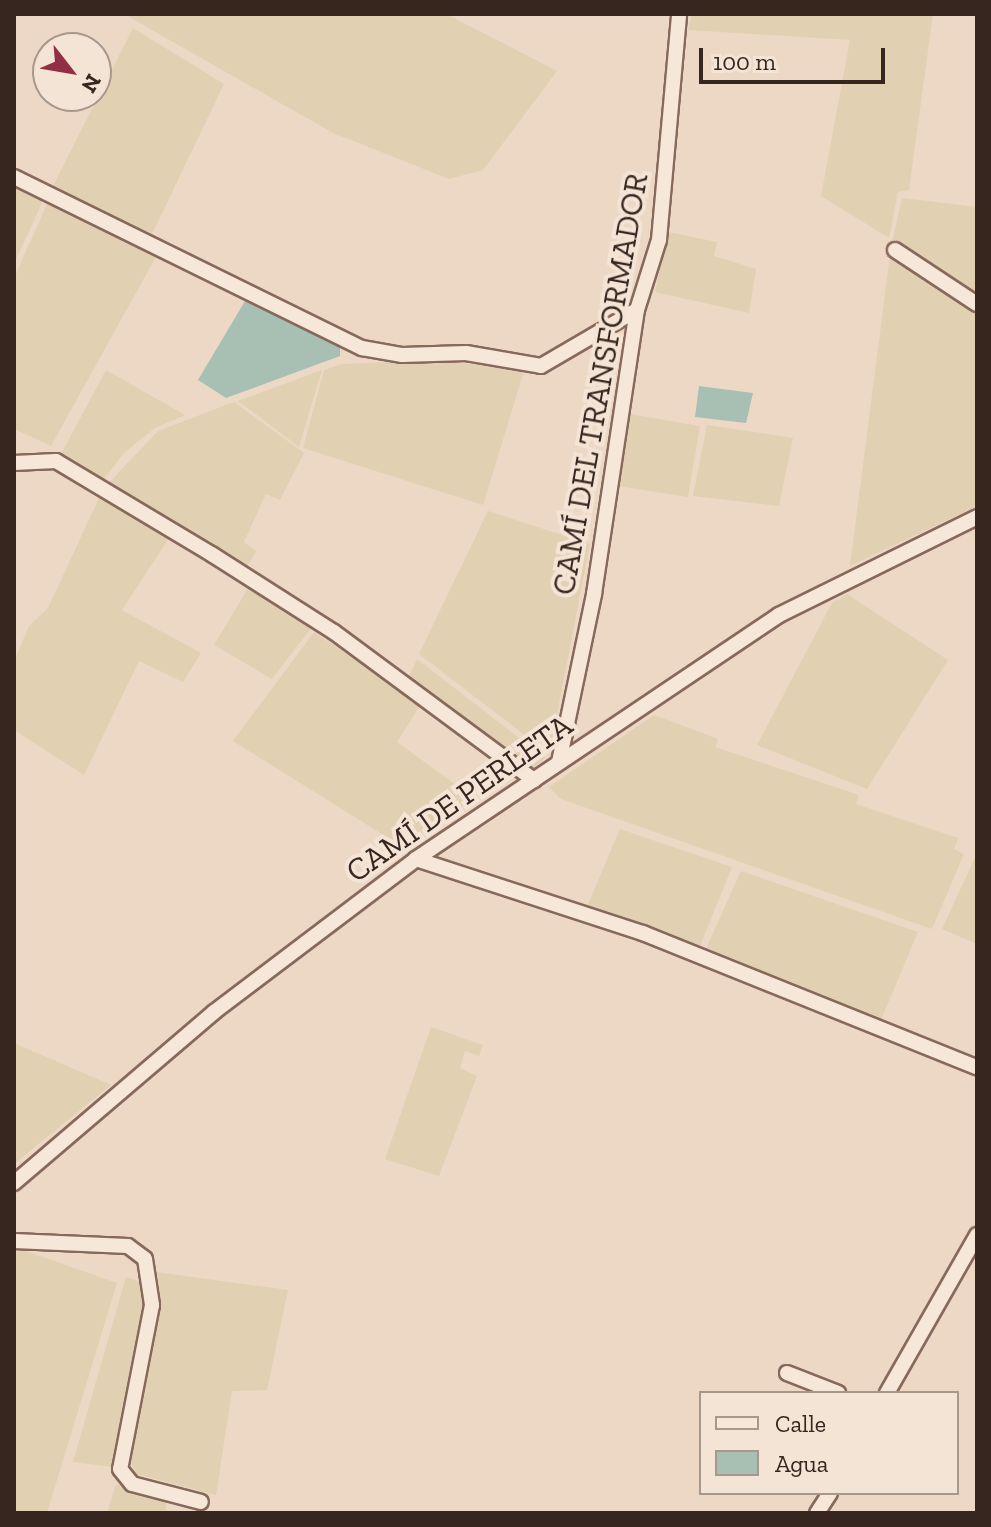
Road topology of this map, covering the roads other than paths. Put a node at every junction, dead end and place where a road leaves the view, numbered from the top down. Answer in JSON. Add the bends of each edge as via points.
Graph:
{"nodes":[{"id":1,"x":679,"y":14,"type":"edge"},
{"id":2,"x":14,"y":177,"type":"edge"},
{"id":3,"x":895,"y":250,"type":"dead end"},
{"id":4,"x":977,"y":304,"type":"edge"},
{"id":5,"x":637,"y":310,"type":"junction"},
{"id":6,"x":14,"y":463,"type":"edge"},
{"id":7,"x":977,"y":517,"type":"edge"},
{"id":8,"x":559,"y":762,"type":"junction"},
{"id":9,"x":534,"y":780,"type":"junction"},
{"id":10,"x":416,"y":859,"type":"junction"},
{"id":11,"x":977,"y":1067,"type":"edge"},
{"id":12,"x":14,"y":1183,"type":"edge"},
{"id":13,"x":977,"y":1235,"type":"edge"},
{"id":14,"x":14,"y":1241,"type":"edge"},
{"id":15,"x":787,"y":1373,"type":"dead end"},
{"id":16,"x":833,"y":1391,"type":"edge"},
{"id":17,"x":888,"y":1391,"type":"edge"},
{"id":18,"x":829,"y":1495,"type":"edge"},
{"id":19,"x":201,"y":1502,"type":"dead end"},
{"id":20,"x":817,"y":1513,"type":"edge"}],
"edges":[{"from":1,"to":5,"type":"street","name":"CAMÍ DEL TRANSFORMADOR","via":[[659,240]]},
{"from":2,"to":5,"type":"street","via":[[362,348],[402,355],[466,353],[541,366]]},
{"from":3,"to":4,"type":"street"},
{"from":5,"to":8,"type":"street","name":"CAMÍ DEL TRANSFORMADOR","via":[[594,594]]},
{"from":6,"to":9,"type":"street","via":[[56,461],[213,555],[334,632]]},
{"from":7,"to":8,"type":"street","name":"CAMÍ DE PERLETA","via":[[779,615]]},
{"from":8,"to":9,"type":"street","name":"CAMÍ DE PERLETA"},
{"from":9,"to":10,"type":"street","name":"CAMÍ DE PERLETA"},
{"from":10,"to":11,"type":"street","via":[[643,933]]},
{"from":10,"to":12,"type":"street","name":"CAMÍ DE PERLETA","via":[[214,1012]]},
{"from":13,"to":17,"type":"street"},
{"from":14,"to":19,"type":"street","via":[[128,1246],[145,1259],[151,1321],[120,1469],[132,1484]]},
{"from":15,"to":16,"type":"street"},
{"from":18,"to":20,"type":"street"}]}
